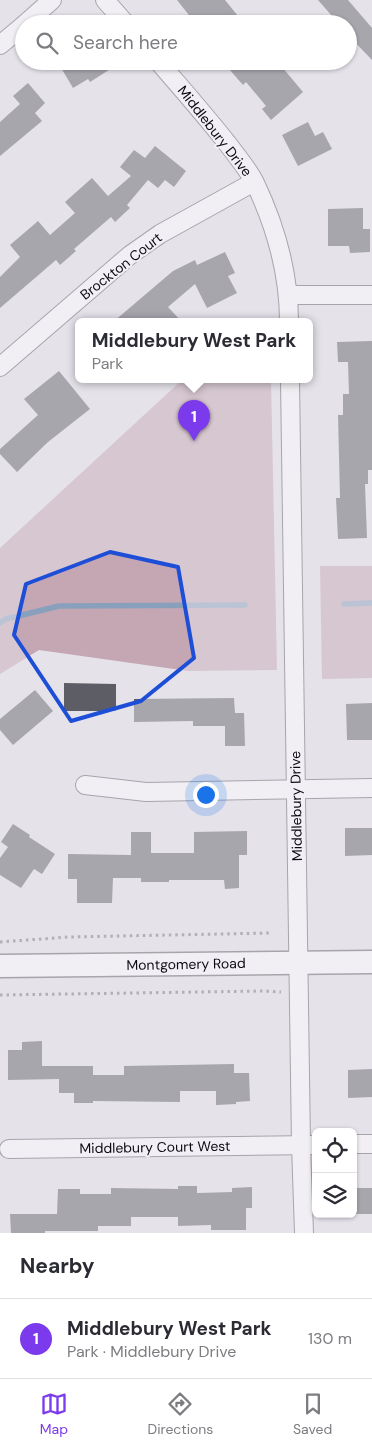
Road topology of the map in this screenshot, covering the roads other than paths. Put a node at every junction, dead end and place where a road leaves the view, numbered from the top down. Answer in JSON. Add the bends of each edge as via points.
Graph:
{"nodes":[{"id":1,"x":52,"y":0,"type":"edge"},
{"id":2,"x":105,"y":0,"type":"edge"},
{"id":3,"x":34,"y":15,"type":"edge"},
{"id":4,"x":118,"y":15,"type":"edge"},
{"id":5,"x":15,"y":32,"type":"edge"},
{"id":6,"x":0,"y":45,"type":"edge"},
{"id":7,"x":166,"y":70,"type":"edge"},
{"id":8,"x":254,"y":182,"type":"junction"},
{"id":9,"x":289,"y":295,"type":"junction"},
{"id":10,"x":372,"y":295,"type":"edge"},
{"id":11,"x":289,"y":318,"type":"edge"},
{"id":12,"x":0,"y":367,"type":"edge"},
{"id":13,"x":290,"y":383,"type":"edge"},
{"id":14,"x":85,"y":785,"type":"dead end"},
{"id":15,"x":372,"y":788,"type":"edge"},
{"id":16,"x":296,"y":790,"type":"junction"},
{"id":17,"x":372,"y":962,"type":"edge"},
{"id":18,"x":298,"y":963,"type":"junction"},
{"id":19,"x":0,"y":966,"type":"edge"},
{"id":20,"x":357,"y":1144,"type":"edge"},
{"id":21,"x":372,"y":1144,"type":"edge"},
{"id":22,"x":308,"y":1145,"type":"edge"},
{"id":23,"x":9,"y":1149,"type":"dead end"},
{"id":24,"x":304,"y":1233,"type":"edge"}],
"edges":[{"from":1,"to":3,"type":"street"},
{"from":2,"to":4,"type":"street"},
{"from":5,"to":6,"type":"street"},
{"from":7,"to":8,"type":"street","name":"Middlebury Drive","via":[[214,126]]},
{"from":8,"to":9,"type":"street","name":"Middlebury Drive","via":[[278,241]]},
{"from":8,"to":12,"type":"street","name":"Brockton Court","via":[[160,234],[130,255]]},
{"from":9,"to":10,"type":"street"},
{"from":9,"to":11,"type":"street","name":"Middlebury Drive"},
{"from":13,"to":16,"type":"street","name":"Middlebury Drive"},
{"from":14,"to":16,"type":"street","via":[[146,792]]},
{"from":15,"to":16,"type":"street"},
{"from":16,"to":18,"type":"street","name":"Middlebury Drive"},
{"from":17,"to":18,"type":"street","name":"Montgomery Road"},
{"from":18,"to":19,"type":"street","name":"Montgomery Road"},
{"from":18,"to":22,"type":"street","name":"Middlebury Drive"},
{"from":20,"to":21,"type":"street"},
{"from":22,"to":23,"type":"street","name":"Middlebury Court West"},
{"from":22,"to":24,"type":"street","name":"Middlebury Drive","via":[[302,1214]]}]}
